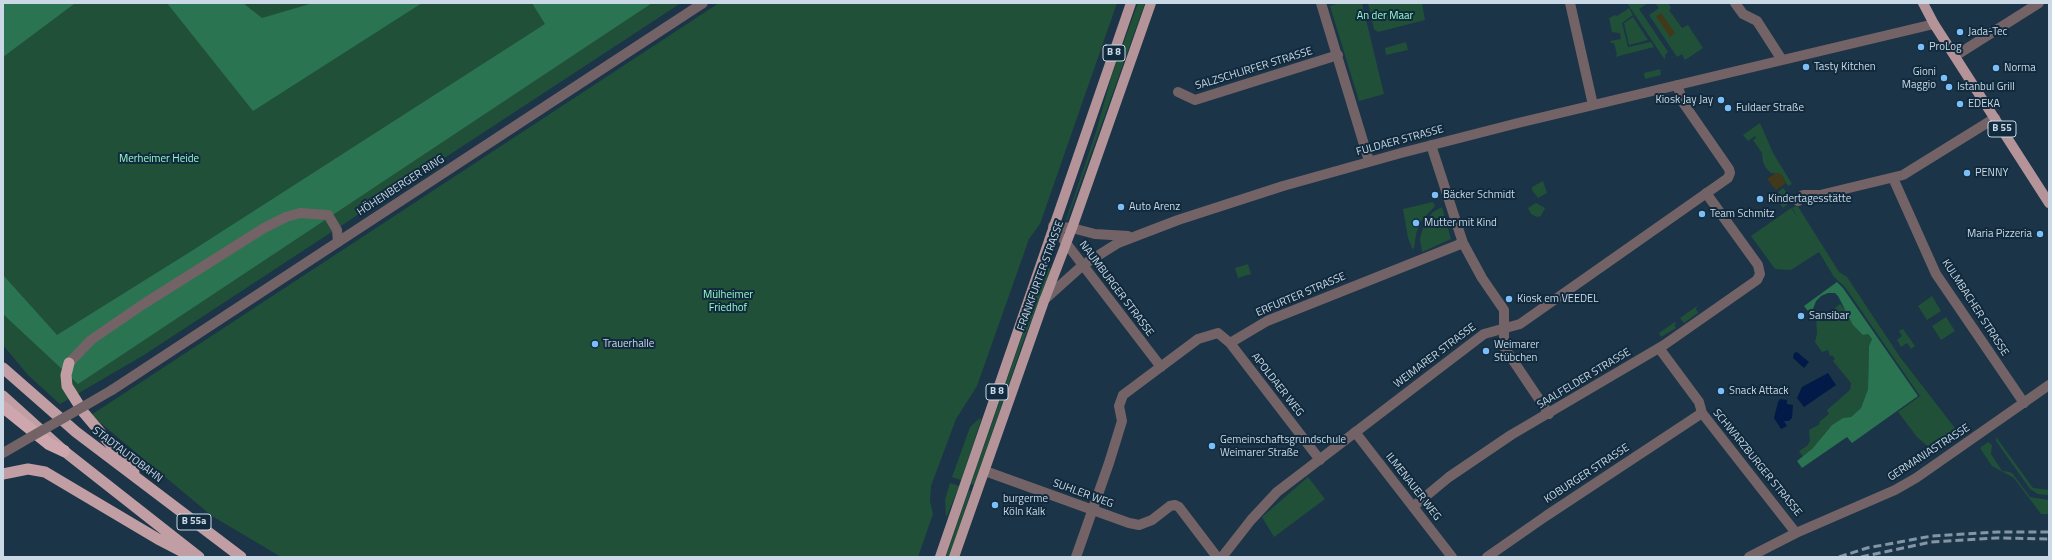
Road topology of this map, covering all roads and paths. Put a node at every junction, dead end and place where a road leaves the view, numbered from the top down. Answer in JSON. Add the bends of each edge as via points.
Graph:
{"nodes":[{"id":1,"x":703,"y":3,"type":"edge"},
{"id":2,"x":1131,"y":3,"type":"edge"},
{"id":3,"x":1151,"y":3,"type":"edge"},
{"id":4,"x":1321,"y":3,"type":"edge"},
{"id":5,"x":1570,"y":3,"type":"edge"},
{"id":6,"x":1735,"y":3,"type":"edge"},
{"id":7,"x":1923,"y":3,"type":"edge"},
{"id":8,"x":2039,"y":3,"type":"edge"},
{"id":9,"x":1934,"y":24,"type":"junction"},
{"id":10,"x":1338,"y":55,"type":"junction"},
{"id":11,"x":1955,"y":56,"type":"junction"},
{"id":12,"x":1782,"y":60,"type":"junction"},
{"id":13,"x":1677,"y":85,"type":"junction"},
{"id":14,"x":1178,"y":92,"type":"dead end"},
{"id":15,"x":1593,"y":105,"type":"junction"},
{"id":16,"x":1995,"y":118,"type":"junction"},
{"id":17,"x":1431,"y":145,"type":"junction"},
{"id":18,"x":1369,"y":161,"type":"junction"},
{"id":19,"x":1894,"y":178,"type":"junction"},
{"id":20,"x":1706,"y":193,"type":"junction"},
{"id":21,"x":1798,"y":201,"type":"dead end"},
{"id":22,"x":2049,"y":203,"type":"edge"},
{"id":23,"x":1053,"y":226,"type":"junction"},
{"id":24,"x":1072,"y":228,"type":"junction"},
{"id":25,"x":1134,"y":236,"type":"junction"},
{"id":26,"x":338,"y":242,"type":"junction"},
{"id":27,"x":1066,"y":243,"type":"junction"},
{"id":28,"x":1463,"y":243,"type":"junction"},
{"id":29,"x":1083,"y":265,"type":"junction"},
{"id":30,"x":1044,"y":301,"type":"junction"},
{"id":31,"x":1504,"y":329,"type":"junction"},
{"id":32,"x":1230,"y":344,"type":"junction"},
{"id":33,"x":1659,"y":348,"type":"junction"},
{"id":34,"x":69,"y":363,"type":"joint"},
{"id":35,"x":1161,"y":367,"type":"junction"},
{"id":36,"x":3,"y":368,"type":"edge"},
{"id":37,"x":2049,"y":385,"type":"edge"},
{"id":38,"x":3,"y":396,"type":"edge"},
{"id":39,"x":2024,"y":403,"type":"junction"},
{"id":40,"x":3,"y":407,"type":"edge"},
{"id":41,"x":1702,"y":413,"type":"junction"},
{"id":42,"x":1548,"y":414,"type":"junction"},
{"id":43,"x":1355,"y":432,"type":"junction"},
{"id":44,"x":64,"y":451,"type":"junction"},
{"id":45,"x":3,"y":453,"type":"edge"},
{"id":46,"x":1320,"y":460,"type":"junction"},
{"id":47,"x":985,"y":471,"type":"junction"},
{"id":48,"x":3,"y":474,"type":"edge"},
{"id":49,"x":146,"y":486,"type":"junction"},
{"id":50,"x":1414,"y":506,"type":"junction"},
{"id":51,"x":1092,"y":510,"type":"junction"},
{"id":52,"x":1796,"y":533,"type":"junction"},
{"id":53,"x":193,"y":557,"type":"edge"},
{"id":54,"x":199,"y":557,"type":"edge"},
{"id":55,"x":241,"y":557,"type":"edge"},
{"id":56,"x":940,"y":557,"type":"edge"},
{"id":57,"x":954,"y":557,"type":"edge"},
{"id":58,"x":1076,"y":557,"type":"edge"},
{"id":59,"x":1217,"y":557,"type":"edge"},
{"id":60,"x":1222,"y":557,"type":"edge"},
{"id":61,"x":1452,"y":557,"type":"edge"},
{"id":62,"x":1487,"y":557,"type":"edge"},
{"id":63,"x":1749,"y":557,"type":"edge"}],
"edges":[{"from":1,"to":26,"type":"street","name":"HÖHENBERGER RING"},
{"from":2,"to":23,"type":"main road","name":"FRANKFURTER STRASSE","number":"B 8"},
{"from":3,"to":24,"type":"main road","name":"FRANKFURTER STRASSE","number":"B 8"},
{"from":4,"to":10,"type":"street"},
{"from":5,"to":15,"type":"street"},
{"from":6,"to":12,"type":"street","via":[[1740,12],[1757,20]]},
{"from":7,"to":9,"type":"main road","number":"B 55"},
{"from":8,"to":11,"type":"street"},
{"from":9,"to":11,"type":"main road","number":"B 55"},
{"from":9,"to":12,"type":"street","name":"FULDAER STRASSE"},
{"from":10,"to":14,"type":"street","name":"SALZSCHLIRFER STRASSE","via":[[1194,100]]},
{"from":10,"to":18,"type":"street"},
{"from":11,"to":16,"type":"main road","number":"B 55"},
{"from":12,"to":13,"type":"street","name":"FULDAER STRASSE"},
{"from":13,"to":15,"type":"street","name":"FULDAER STRASSE"},
{"from":13,"to":20,"type":"street","name":"WEIMARER STRASSE","via":[[1684,104],[1730,171],[1728,178]]},
{"from":15,"to":17,"type":"street","name":"FULDAER STRASSE"},
{"from":16,"to":19,"type":"street","via":[[1906,174]]},
{"from":16,"to":22,"type":"main road","number":"B 55"},
{"from":17,"to":18,"type":"street","name":"FULDAER STRASSE"},
{"from":17,"to":28,"type":"street"},
{"from":18,"to":25,"type":"street","name":"FULDAER STRASSE","via":[[1252,196]]},
{"from":19,"to":21,"type":"street","via":[[1820,195],[1803,195]]},
{"from":19,"to":39,"type":"street","name":"KULMBACHER STRASSE","via":[[1936,274]]},
{"from":20,"to":31,"type":"street","name":"WEIMARER STRASSE","via":[[1520,324]]},
{"from":20,"to":33,"type":"street","name":"SAALFELDER STRASSE","via":[[1760,268],[1759,276]]},
{"from":23,"to":24,"type":"street","name":"FULDAER STRASSE"},
{"from":23,"to":27,"type":"street","name":"NAUMBURGER STRASSE"},
{"from":23,"to":56,"type":"main road","name":"FRANKFURTER STRASSE","number":"B 8"},
{"from":24,"to":25,"type":"street","name":"FULDAER STRASSE","via":[[1105,236]]},
{"from":24,"to":27,"type":"main road","name":"FRANKFURTER STRASSE","number":"B 8"},
{"from":25,"to":29,"type":"street","name":"FULDAER STRASSE","via":[[1107,249]]},
{"from":26,"to":34,"type":"street","via":[[338,230],[328,215],[300,213],[286,217],[264,228],[142,305],[91,340]]},
{"from":26,"to":45,"type":"street","name":"HÖHENBERGER RING","bridge":true,"via":[[112,390]]},
{"from":27,"to":29,"type":"street","name":"NAUMBURGER STRASSE"},
{"from":27,"to":30,"type":"main road","name":"FRANKFURTER STRASSE","number":"B 8"},
{"from":28,"to":31,"type":"street","via":[[1482,278],[1504,310]]},
{"from":28,"to":32,"type":"street","name":"ERFURTER STRASSE","via":[[1267,321]]},
{"from":29,"to":30,"type":"street","name":"FULDAER STRASSE"},
{"from":29,"to":35,"type":"street","name":"NAUMBURGER STRASSE"},
{"from":30,"to":47,"type":"main road","name":"FRANKFURTER STRASSE","number":"B 8"},
{"from":31,"to":42,"type":"street","via":[[1504,347]]},
{"from":31,"to":43,"type":"street","name":"WEIMARER STRASSE","via":[[1484,334]]},
{"from":32,"to":35,"type":"street","via":[[1218,333],[1198,339]]},
{"from":32,"to":46,"type":"street","name":"APOLDAER WEG"},
{"from":33,"to":41,"type":"street","name":"SCHWARZBURGER STRASSE","via":[[1699,402]]},
{"from":33,"to":42,"type":"street","name":"SAALFELDER STRASSE"},
{"from":34,"to":49,"type":"highway","via":[[66,375],[70,392],[84,413]]},
{"from":35,"to":51,"type":"street","via":[[1123,395],[1119,406],[1122,421]]},
{"from":36,"to":49,"type":"highway","name":"STADTAUTOBAHN","number":"B 55a","via":[[76,432]]},
{"from":37,"to":39,"type":"street","name":"GERMANIASTRASSE"},
{"from":38,"to":44,"type":"highway","number":"B 55a"},
{"from":39,"to":52,"type":"street","name":"GERMANIASTRASSE","via":[[1895,490]]},
{"from":40,"to":44,"type":"highway","via":[[49,444]]},
{"from":41,"to":52,"type":"street","name":"SCHWARZBURGER STRASSE"},
{"from":41,"to":62,"type":"street","name":"KOBURGER STRASSE"},
{"from":42,"to":50,"type":"street","name":"SAALFELDER STRASSE","via":[[1511,435],[1449,477]]},
{"from":43,"to":46,"type":"street","name":"WEIMARER STRASSE"},
{"from":43,"to":50,"type":"street","name":"ILMENAUER WEG"},
{"from":44,"to":54,"type":"highway","number":"B 55a"},
{"from":46,"to":60,"type":"street","name":"WEIMARER STRASSE","via":[[1277,492]]},
{"from":47,"to":51,"type":"street","name":"SUHLER WEG"},
{"from":47,"to":57,"type":"main road","name":"FRANKFURTER STRASSE","number":"B 8"},
{"from":48,"to":53,"type":"highway","via":[[28,469],[45,472]]},
{"from":49,"to":55,"type":"highway","name":"STADTAUTOBAHN","number":"B 55a"},
{"from":50,"to":61,"type":"street","name":"ILMENAUER WEG"},
{"from":51,"to":58,"type":"street"},
{"from":51,"to":59,"type":"street","name":"SUHLER WEG","via":[[1139,525],[1152,520],[1170,506],[1179,507]]},
{"from":52,"to":63,"type":"street","name":"GERMANIASTRASSE"}]}
